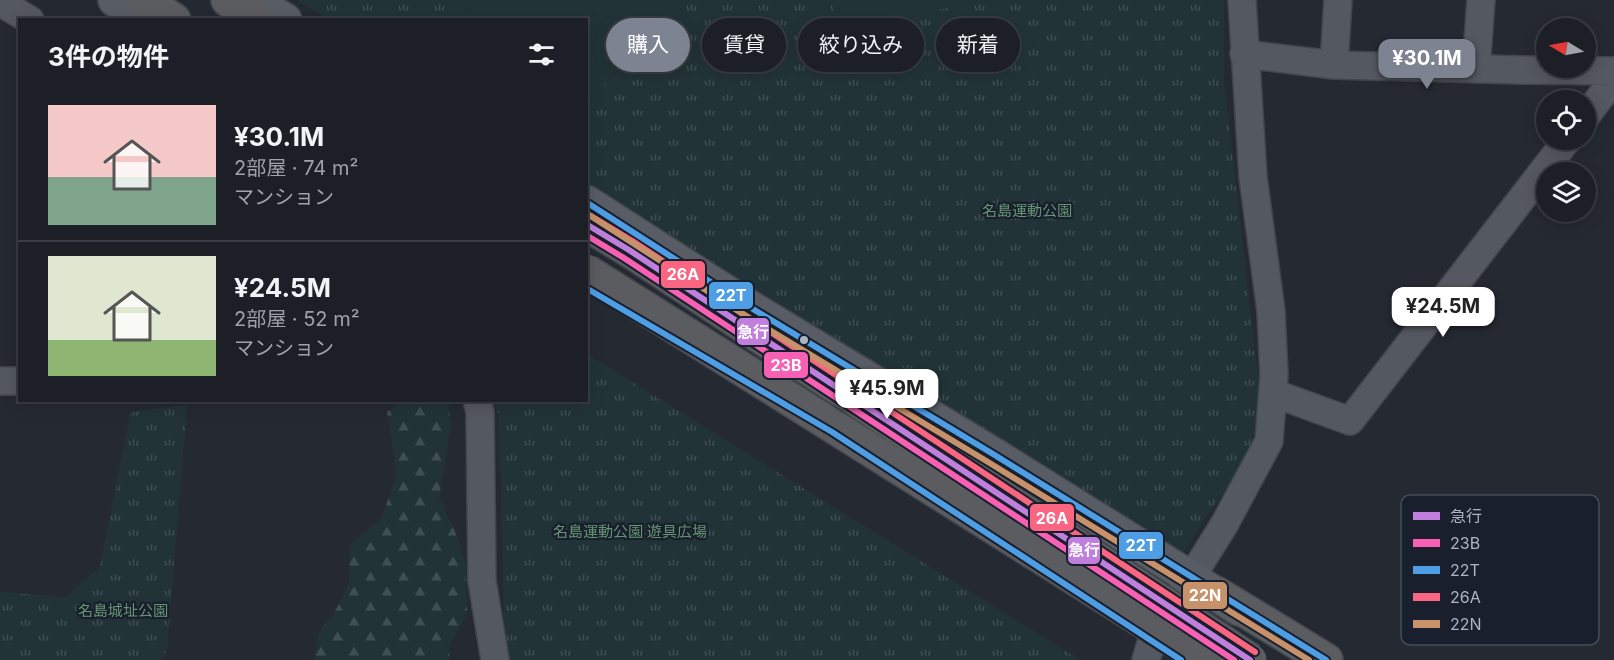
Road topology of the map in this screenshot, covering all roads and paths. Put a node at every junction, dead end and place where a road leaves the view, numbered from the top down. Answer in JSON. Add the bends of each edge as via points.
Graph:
{"nodes":[{"id":1,"x":115,"y":0,"type":"edge"},
{"id":2,"x":143,"y":0,"type":"edge"},
{"id":3,"x":228,"y":0,"type":"edge"},
{"id":4,"x":252,"y":0,"type":"edge"},
{"id":5,"x":1242,"y":0,"type":"edge"},
{"id":6,"x":1338,"y":0,"type":"edge"},
{"id":7,"x":1481,"y":0,"type":"edge"},
{"id":8,"x":0,"y":2,"type":"edge"},
{"id":9,"x":27,"y":18,"type":"edge"},
{"id":10,"x":143,"y":18,"type":"edge"},
{"id":11,"x":171,"y":18,"type":"edge"},
{"id":12,"x":256,"y":18,"type":"edge"},
{"id":13,"x":282,"y":18,"type":"edge"},
{"id":14,"x":1244,"y":54,"type":"junction"},
{"id":15,"x":1334,"y":65,"type":"junction"},
{"id":16,"x":1476,"y":69,"type":"junction"},
{"id":17,"x":1614,"y":71,"type":"edge"},
{"id":18,"x":1614,"y":79,"type":"edge"},
{"id":19,"x":1596,"y":103,"type":"edge"},
{"id":20,"x":1559,"y":150,"type":"edge"},
{"id":21,"x":588,"y":203,"type":"edge"},
{"id":22,"x":588,"y":225,"type":"edge"},
{"id":23,"x":588,"y":273,"type":"edge"},
{"id":24,"x":588,"y":289,"type":"edge"},
{"id":25,"x":0,"y":381,"type":"edge"},
{"id":26,"x":18,"y":381,"type":"edge"},
{"id":27,"x":1273,"y":393,"type":"junction"},
{"id":28,"x":478,"y":402,"type":"edge"},
{"id":29,"x":1204,"y":585,"type":"junction"},
{"id":30,"x":1149,"y":650,"type":"edge"},
{"id":31,"x":495,"y":660,"type":"edge"},
{"id":32,"x":1181,"y":660,"type":"edge"},
{"id":33,"x":1205,"y":660,"type":"edge"},
{"id":34,"x":1250,"y":660,"type":"edge"},
{"id":35,"x":1312,"y":660,"type":"edge"},
{"id":36,"x":1326,"y":660,"type":"edge"}],
"edges":[{"from":1,"to":10,"type":"street"},
{"from":2,"to":11,"type":"highway"},
{"from":3,"to":12,"type":"highway"},
{"from":4,"to":13,"type":"street"},
{"from":5,"to":14,"type":"street"},
{"from":6,"to":15,"type":"street"},
{"from":7,"to":16,"type":"street"},
{"from":8,"to":9,"type":"street"},
{"from":14,"to":15,"type":"street"},
{"from":14,"to":27,"type":"street","via":[[1253,177],[1271,311]]},
{"from":15,"to":16,"type":"street"},
{"from":16,"to":17,"type":"street"},
{"from":18,"to":19,"type":"street"},
{"from":20,"to":27,"type":"street","via":[[1350,421]]},
{"from":21,"to":29,"type":"street","via":[[748,306]]},
{"from":22,"to":34,"type":"highway","bridge":true},
{"from":23,"to":33,"type":"highway","bridge":true},
{"from":24,"to":30,"type":"street","via":[[832,432]]},
{"from":25,"to":26,"type":"street"},
{"from":27,"to":29,"type":"street","via":[[1269,441],[1224,525]]},
{"from":28,"to":31,"type":"street","via":[[483,581]]},
{"from":29,"to":30,"type":"street"},
{"from":29,"to":35,"type":"street"},
{"from":29,"to":36,"type":"highway"},
{"from":30,"to":32,"type":"street"}]}
